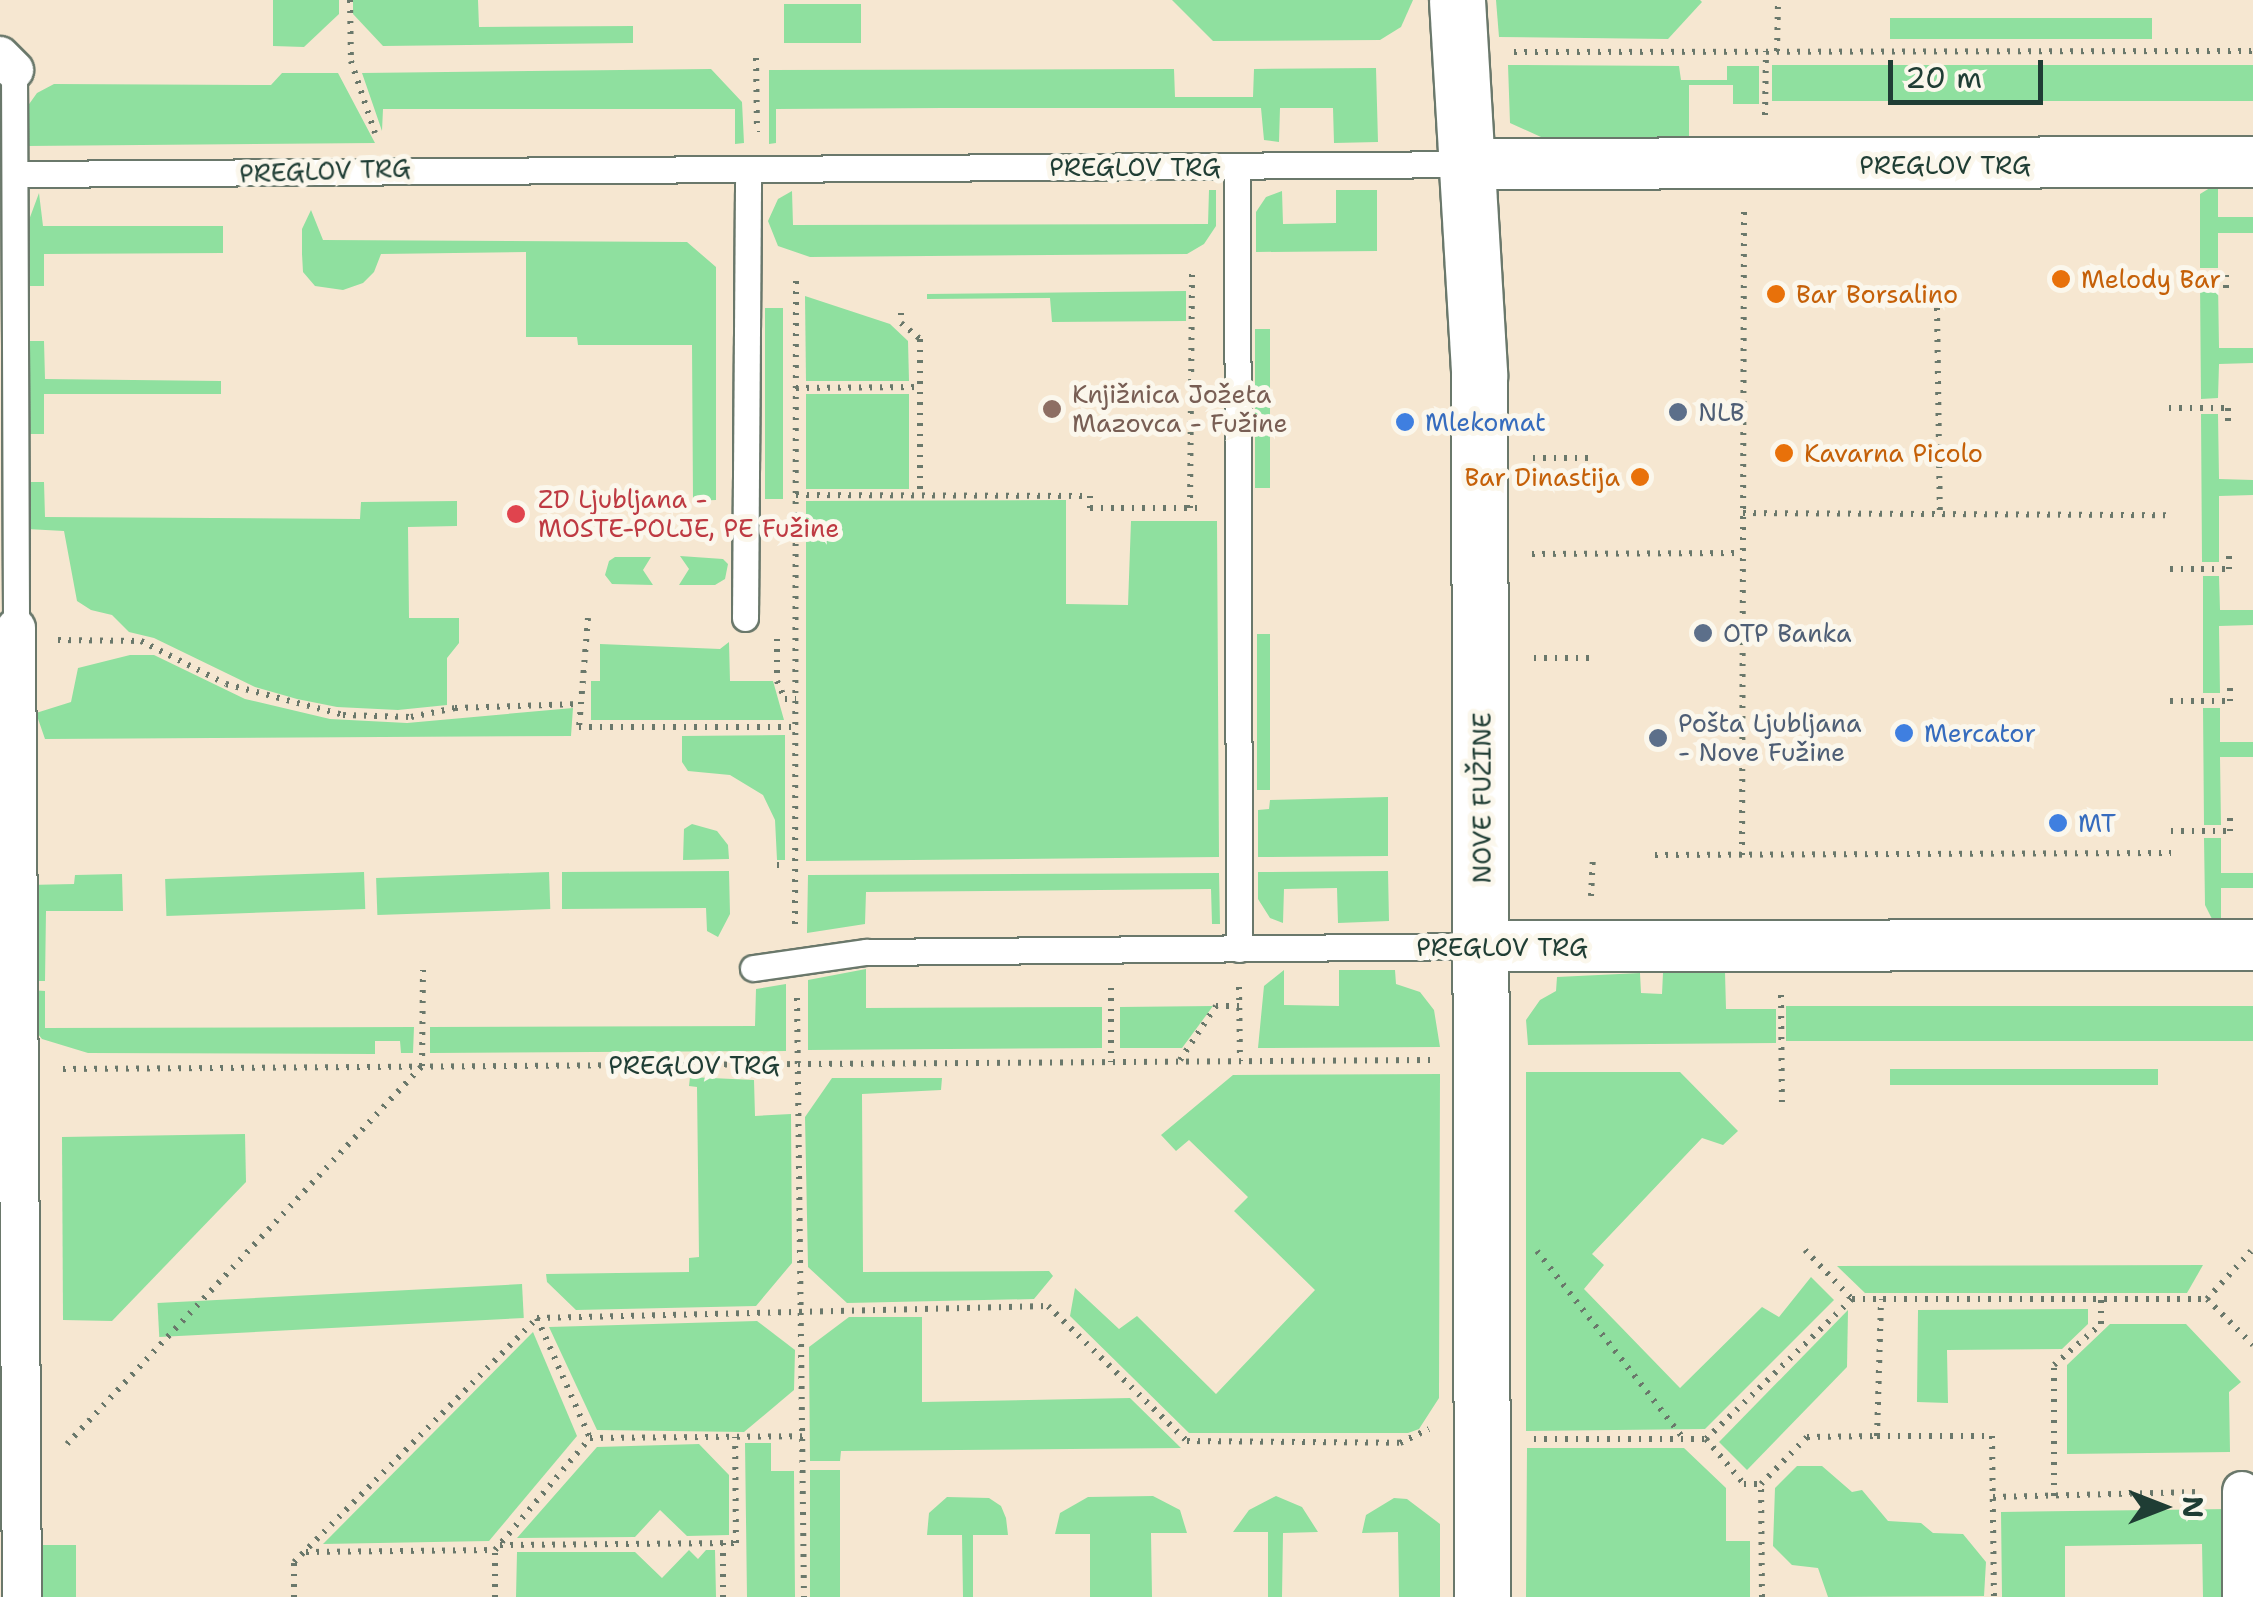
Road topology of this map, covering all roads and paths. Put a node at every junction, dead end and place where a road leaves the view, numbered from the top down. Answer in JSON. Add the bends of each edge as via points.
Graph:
{"nodes":[{"id":1,"x":350,"y":0,"type":"edge"},
{"id":2,"x":1457,"y":0,"type":"edge"},
{"id":3,"x":1778,"y":2,"type":"edge"},
{"id":4,"x":1766,"y":51,"type":"junction"},
{"id":5,"x":1777,"y":51,"type":"junction"},
{"id":6,"x":2253,"y":51,"type":"edge"},
{"id":7,"x":1496,"y":52,"type":"dead end"},
{"id":8,"x":756,"y":58,"type":"dead end"},
{"id":9,"x":5,"y":65,"type":"edge"},
{"id":10,"x":1765,"y":104,"type":"dead end"},
{"id":11,"x":2253,"y":162,"type":"edge"},
{"id":12,"x":1470,"y":164,"type":"junction"},
{"id":13,"x":1237,"y":166,"type":"junction"},
{"id":14,"x":380,"y":168,"type":"junction"},
{"id":15,"x":753,"y":169,"type":"junction"},
{"id":16,"x":16,"y":174,"type":"junction"},
{"id":17,"x":1744,"y":200,"type":"dead end"},
{"id":18,"x":1192,"y":273,"type":"dead end"},
{"id":19,"x":2168,"y":276,"type":"dead end"},
{"id":20,"x":796,"y":278,"type":"dead end"},
{"id":21,"x":2226,"y":290,"type":"dead end"},
{"id":22,"x":1937,"y":308,"type":"dead end"},
{"id":23,"x":901,"y":313,"type":"dead end"},
{"id":24,"x":920,"y":387,"type":"junction"},
{"id":25,"x":796,"y":388,"type":"junction"},
{"id":26,"x":2169,"y":408,"type":"dead end"},
{"id":27,"x":2228,"y":422,"type":"dead end"},
{"id":28,"x":1516,"y":458,"type":"dead end"},
{"id":29,"x":1593,"y":458,"type":"dead end"},
{"id":30,"x":796,"y":495,"type":"junction"},
{"id":31,"x":920,"y":495,"type":"junction"},
{"id":32,"x":1190,"y":508,"type":"junction"},
{"id":33,"x":1238,"y":508,"type":"junction"},
{"id":34,"x":1743,"y":513,"type":"junction"},
{"id":35,"x":2170,"y":515,"type":"dead end"},
{"id":36,"x":1940,"y":516,"type":"junction"},
{"id":37,"x":1742,"y":552,"type":"junction"},
{"id":38,"x":1526,"y":554,"type":"dead end"},
{"id":39,"x":2229,"y":554,"type":"dead end"},
{"id":40,"x":2170,"y":569,"type":"dead end"},
{"id":41,"x":588,"y":618,"type":"dead end"},
{"id":42,"x":745,"y":618,"type":"dead end"},
{"id":43,"x":777,"y":630,"type":"dead end"},
{"id":44,"x":16,"y":633,"type":"junction"},
{"id":45,"x":1532,"y":658,"type":"dead end"},
{"id":46,"x":1593,"y":658,"type":"dead end"},
{"id":47,"x":2230,"y":684,"type":"dead end"},
{"id":48,"x":796,"y":699,"type":"junction"},
{"id":49,"x":2170,"y":700,"type":"dead end"},
{"id":50,"x":580,"y":704,"type":"junction"},
{"id":51,"x":796,"y":727,"type":"junction"},
{"id":52,"x":2230,"y":816,"type":"dead end"},
{"id":53,"x":2171,"y":831,"type":"dead end"},
{"id":54,"x":2171,"y":853,"type":"dead end"},
{"id":55,"x":1742,"y":854,"type":"junction"},
{"id":56,"x":1655,"y":855,"type":"dead end"},
{"id":57,"x":793,"y":930,"type":"dead end"},
{"id":58,"x":2253,"y":945,"type":"edge"},
{"id":59,"x":1483,"y":946,"type":"junction"},
{"id":60,"x":1239,"y":949,"type":"junction"},
{"id":61,"x":1781,"y":949,"type":"junction"},
{"id":62,"x":753,"y":968,"type":"dead end"},
{"id":63,"x":424,"y":970,"type":"dead end"},
{"id":64,"x":796,"y":983,"type":"dead end"},
{"id":65,"x":1239,"y":1006,"type":"junction"},
{"id":66,"x":1111,"y":1007,"type":"dead end"},
{"id":67,"x":1447,"y":1060,"type":"dead end"},
{"id":68,"x":1180,"y":1061,"type":"junction"},
{"id":69,"x":1240,"y":1061,"type":"junction"},
{"id":70,"x":1111,"y":1062,"type":"junction"},
{"id":71,"x":799,"y":1064,"type":"junction"},
{"id":72,"x":422,"y":1066,"type":"junction"},
{"id":73,"x":18,"y":1069,"type":"junction"},
{"id":74,"x":1782,"y":1102,"type":"dead end"},
{"id":75,"x":1530,"y":1242,"type":"dead end"},
{"id":76,"x":1805,"y":1250,"type":"dead end"},
{"id":77,"x":2251,"y":1252,"type":"edge"},
{"id":78,"x":1852,"y":1298,"type":"junction"},
{"id":79,"x":1881,"y":1298,"type":"junction"},
{"id":80,"x":2207,"y":1299,"type":"junction"},
{"id":81,"x":2101,"y":1300,"type":"junction"},
{"id":82,"x":803,"y":1312,"type":"junction"},
{"id":83,"x":537,"y":1318,"type":"junction"},
{"id":84,"x":2253,"y":1345,"type":"edge"},
{"id":85,"x":1440,"y":1416,"type":"dead end"},
{"id":86,"x":803,"y":1436,"type":"junction"},
{"id":87,"x":1877,"y":1436,"type":"junction"},
{"id":88,"x":735,"y":1437,"type":"junction"},
{"id":89,"x":590,"y":1438,"type":"junction"},
{"id":90,"x":1518,"y":1440,"type":"dead end"},
{"id":91,"x":1684,"y":1440,"type":"junction"},
{"id":92,"x":1706,"y":1440,"type":"junction"},
{"id":93,"x":1761,"y":1484,"type":"junction"},
{"id":94,"x":2242,"y":1491,"type":"joint"},
{"id":95,"x":22,"y":1492,"type":"junction"},
{"id":96,"x":2054,"y":1496,"type":"junction"},
{"id":97,"x":1993,"y":1497,"type":"junction"},
{"id":98,"x":723,"y":1543,"type":"junction"},
{"id":99,"x":498,"y":1548,"type":"junction"},
{"id":100,"x":305,"y":1552,"type":"junction"},
{"id":101,"x":22,"y":1597,"type":"edge"},
{"id":102,"x":294,"y":1597,"type":"edge"},
{"id":103,"x":496,"y":1597,"type":"edge"},
{"id":104,"x":723,"y":1597,"type":"edge"},
{"id":105,"x":804,"y":1597,"type":"edge"},
{"id":106,"x":1482,"y":1597,"type":"edge"},
{"id":107,"x":1762,"y":1597,"type":"edge"},
{"id":108,"x":1994,"y":1597,"type":"edge"},
{"id":109,"x":2242,"y":1597,"type":"edge"}],
"edges":[{"from":1,"to":14,"type":"path","via":[[352,61],[379,143]]},
{"from":2,"to":12,"type":"street","name":"NOVE FUŽINE"},
{"from":3,"to":5,"type":"path"},
{"from":4,"to":5,"type":"path"},
{"from":4,"to":7,"type":"path"},
{"from":4,"to":10,"type":"path"},
{"from":5,"to":6,"type":"path"},
{"from":8,"to":15,"type":"path"},
{"from":9,"to":16,"type":"lane"},
{"from":11,"to":12,"type":"street","name":"PREGLOV TRG"},
{"from":12,"to":13,"type":"lane","name":"PREGLOV TRG"},
{"from":12,"to":59,"type":"street","name":"NOVE FUŽINE","via":[[1479,374]]},
{"from":13,"to":15,"type":"lane","name":"PREGLOV TRG"},
{"from":13,"to":33,"type":"lane"},
{"from":14,"to":15,"type":"lane","name":"PREGLOV TRG"},
{"from":14,"to":16,"type":"lane","name":"PREGLOV TRG","via":[[262,175]]},
{"from":15,"to":42,"type":"lane"},
{"from":16,"to":44,"type":"lane"},
{"from":17,"to":34,"type":"path"},
{"from":18,"to":32,"type":"path"},
{"from":19,"to":21,"type":"path","via":[[2226,275]]},
{"from":20,"to":25,"type":"path"},
{"from":22,"to":36,"type":"path"},
{"from":23,"to":24,"type":"path","via":[[901,323],[920,340]]},
{"from":24,"to":25,"type":"path"},
{"from":24,"to":31,"type":"path"},
{"from":25,"to":30,"type":"path"},
{"from":26,"to":27,"type":"path","via":[[2228,408]]},
{"from":28,"to":29,"type":"path"},
{"from":30,"to":31,"type":"path"},
{"from":30,"to":48,"type":"path"},
{"from":31,"to":32,"type":"path","via":[[1090,492],[1090,508]]},
{"from":32,"to":33,"type":"path"},
{"from":33,"to":60,"type":"lane"},
{"from":34,"to":36,"type":"path"},
{"from":34,"to":37,"type":"path"},
{"from":35,"to":36,"type":"path"},
{"from":37,"to":38,"type":"path"},
{"from":37,"to":55,"type":"path"},
{"from":39,"to":40,"type":"path","via":[[2229,569]]},
{"from":41,"to":50,"type":"path"},
{"from":43,"to":48,"type":"path","via":[[777,681],[785,699]]},
{"from":44,"to":50,"type":"path","via":[[140,641],[226,684],[343,715],[412,717],[455,708]]},
{"from":44,"to":73,"type":"street"},
{"from":45,"to":46,"type":"path"},
{"from":47,"to":49,"type":"path","via":[[2230,700]]},
{"from":48,"to":51,"type":"path"},
{"from":50,"to":51,"type":"path","via":[[580,727]]},
{"from":51,"to":57,"type":"path"},
{"from":52,"to":53,"type":"path","via":[[2230,831]]},
{"from":54,"to":55,"type":"path"},
{"from":55,"to":56,"type":"path"},
{"from":58,"to":61,"type":"street","name":"PREGLOV TRG"},
{"from":59,"to":60,"type":"lane","name":"PREGLOV TRG"},
{"from":59,"to":61,"type":"street","name":"PREGLOV TRG"},
{"from":59,"to":106,"type":"street","name":"NOVE FUŽINE"},
{"from":60,"to":62,"type":"lane","name":"PREGLOV TRG","via":[[866,952]]},
{"from":60,"to":65,"type":"path"},
{"from":61,"to":74,"type":"path"},
{"from":63,"to":72,"type":"path"},
{"from":64,"to":71,"type":"path"},
{"from":65,"to":68,"type":"path","via":[[1216,1006]]},
{"from":65,"to":69,"type":"path"},
{"from":66,"to":70,"type":"path"},
{"from":67,"to":69,"type":"path","name":"PREGLOV TRG"},
{"from":68,"to":69,"type":"path","name":"PREGLOV TRG"},
{"from":68,"to":70,"type":"path","name":"PREGLOV TRG"},
{"from":70,"to":71,"type":"path","name":"PREGLOV TRG"},
{"from":71,"to":72,"type":"path","name":"PREGLOV TRG"},
{"from":71,"to":82,"type":"path"},
{"from":72,"to":73,"type":"path","name":"PREGLOV TRG"},
{"from":72,"to":95,"type":"path"},
{"from":73,"to":95,"type":"street"},
{"from":75,"to":91,"type":"path"},
{"from":76,"to":78,"type":"path"},
{"from":77,"to":80,"type":"path"},
{"from":78,"to":79,"type":"path"},
{"from":78,"to":92,"type":"path"},
{"from":79,"to":81,"type":"path"},
{"from":79,"to":87,"type":"path"},
{"from":80,"to":81,"type":"path"},
{"from":80,"to":84,"type":"path"},
{"from":81,"to":96,"type":"path","via":[[2101,1324],[2054,1365]]},
{"from":82,"to":83,"type":"path"},
{"from":82,"to":85,"type":"path","via":[[1048,1306],[1187,1440],[1400,1443]]},
{"from":82,"to":86,"type":"path"},
{"from":83,"to":89,"type":"path"},
{"from":83,"to":100,"type":"path"},
{"from":86,"to":88,"type":"path"},
{"from":86,"to":105,"type":"path"},
{"from":87,"to":93,"type":"path","via":[[1807,1437]]},
{"from":87,"to":97,"type":"path","via":[[1992,1436]]},
{"from":88,"to":89,"type":"path"},
{"from":88,"to":98,"type":"path","via":[[736,1543]]},
{"from":89,"to":99,"type":"path"},
{"from":90,"to":91,"type":"path"},
{"from":91,"to":92,"type":"path"},
{"from":92,"to":93,"type":"path","via":[[1744,1484]]},
{"from":93,"to":107,"type":"path"},
{"from":94,"to":96,"type":"path"},
{"from":94,"to":109,"type":"street"},
{"from":95,"to":101,"type":"street"},
{"from":96,"to":97,"type":"path"},
{"from":97,"to":108,"type":"path"},
{"from":98,"to":99,"type":"path"},
{"from":98,"to":104,"type":"path"},
{"from":99,"to":100,"type":"path"},
{"from":99,"to":103,"type":"path"},
{"from":100,"to":102,"type":"path","via":[[294,1562]]}]}
